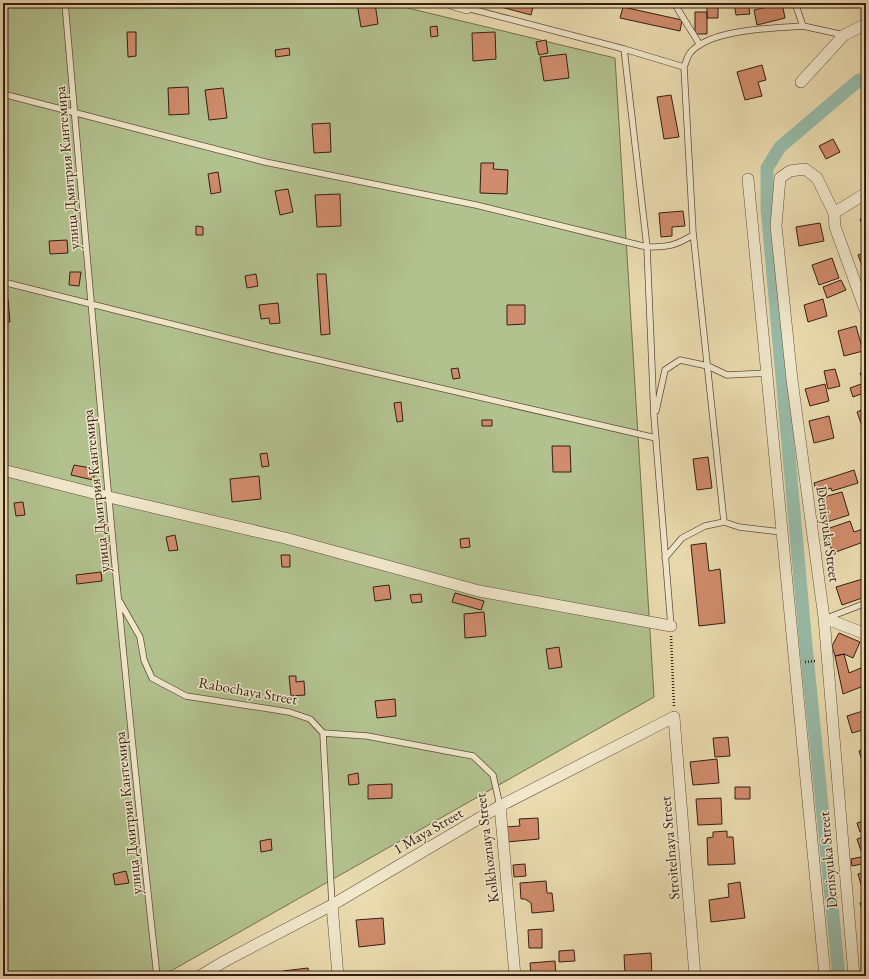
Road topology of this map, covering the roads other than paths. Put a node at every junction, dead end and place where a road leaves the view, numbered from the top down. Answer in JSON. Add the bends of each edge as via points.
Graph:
{"nodes":[{"id":1,"x":65,"y":3,"type":"edge"},
{"id":2,"x":450,"y":3,"type":"edge"},
{"id":3,"x":674,"y":3,"type":"edge"},
{"id":4,"x":795,"y":3,"type":"edge"},
{"id":5,"x":467,"y":8,"type":"joint"},
{"id":6,"x":803,"y":26,"type":"junction"},
{"id":7,"x":864,"y":28,"type":"edge"},
{"id":8,"x":844,"y":34,"type":"junction"},
{"id":9,"x":700,"y":45,"type":"junction"},
{"id":10,"x":624,"y":49,"type":"junction"},
{"id":11,"x":684,"y":67,"type":"junction"},
{"id":12,"x":801,"y":82,"type":"dead end"},
{"id":13,"x":3,"y":94,"type":"edge"},
{"id":14,"x":75,"y":114,"type":"junction"},
{"id":15,"x":748,"y":179,"type":"dead end"},
{"id":16,"x":866,"y":193,"type":"edge"},
{"id":17,"x":834,"y":213,"type":"junction"},
{"id":18,"x":693,"y":235,"type":"junction"},
{"id":19,"x":647,"y":247,"type":"junction"},
{"id":20,"x":3,"y":282,"type":"edge"},
{"id":21,"x":91,"y":303,"type":"junction"},
{"id":22,"x":866,"y":312,"type":"edge"},
{"id":23,"x":708,"y":366,"type":"junction"},
{"id":24,"x":767,"y":373,"type":"junction"},
{"id":25,"x":654,"y":416,"type":"junction"},
{"id":26,"x":656,"y":438,"type":"junction"},
{"id":27,"x":3,"y":470,"type":"edge"},
{"id":28,"x":109,"y":497,"type":"junction"},
{"id":29,"x":724,"y":522,"type":"junction"},
{"id":30,"x":782,"y":532,"type":"junction"},
{"id":31,"x":665,"y":558,"type":"junction"},
{"id":32,"x":119,"y":600,"type":"junction"},
{"id":33,"x":866,"y":603,"type":"edge"},
{"id":34,"x":824,"y":618,"type":"junction"},
{"id":35,"x":670,"y":626,"type":"joint"},
{"id":36,"x":866,"y":634,"type":"edge"},
{"id":37,"x":674,"y":717,"type":"joint"},
{"id":38,"x":323,"y":733,"type":"junction"},
{"id":39,"x":500,"y":806,"type":"junction"},
{"id":40,"x":332,"y":905,"type":"junction"},
{"id":41,"x":157,"y":976,"type":"edge"},
{"id":42,"x":200,"y":976,"type":"edge"},
{"id":43,"x":338,"y":976,"type":"edge"},
{"id":44,"x":515,"y":976,"type":"edge"},
{"id":45,"x":695,"y":976,"type":"edge"},
{"id":46,"x":825,"y":976,"type":"edge"},
{"id":47,"x":854,"y":976,"type":"edge"}],
"edges":[{"from":1,"to":14,"type":"lane","name":"улица Дмитрия Кантемира"},
{"from":2,"to":5,"type":"street"},
{"from":3,"to":9,"type":"lane"},
{"from":4,"to":6,"type":"lane"},
{"from":5,"to":10,"type":"lane"},
{"from":6,"to":8,"type":"lane"},
{"from":6,"to":9,"type":"lane","via":[[743,31],[705,41]]},
{"from":7,"to":8,"type":"street"},
{"from":8,"to":12,"type":"street"},
{"from":9,"to":11,"type":"lane","via":[[690,53]]},
{"from":10,"to":11,"type":"lane"},
{"from":10,"to":19,"type":"lane"},
{"from":11,"to":18,"type":"lane"},
{"from":13,"to":14,"type":"lane"},
{"from":14,"to":19,"type":"lane","via":[[265,162],[476,206]]},
{"from":14,"to":21,"type":"lane","name":"улица Дмитрия Кантемира"},
{"from":15,"to":24,"type":"street"},
{"from":16,"to":17,"type":"street"},
{"from":17,"to":22,"type":"street","via":[[835,227]]},
{"from":17,"to":34,"type":"street","name":"Denisyuka Street","via":[[817,178],[805,169],[790,171],[780,178],[776,226],[792,380]]},
{"from":18,"to":19,"type":"lane","via":[[676,245]]},
{"from":18,"to":23,"type":"lane"},
{"from":19,"to":25,"type":"lane"},
{"from":20,"to":21,"type":"lane"},
{"from":21,"to":26,"type":"lane","via":[[271,349]]},
{"from":21,"to":28,"type":"lane","name":"улица Дмитрия Кантемира"},
{"from":23,"to":24,"type":"lane","via":[[726,375]]},
{"from":23,"to":25,"type":"lane","via":[[680,360],[665,370]]},
{"from":23,"to":29,"type":"lane"},
{"from":24,"to":30,"type":"street"},
{"from":25,"to":26,"type":"lane"},
{"from":26,"to":31,"type":"lane"},
{"from":27,"to":28,"type":"street"},
{"from":28,"to":32,"type":"lane","name":"улица Дмитрия Кантемира"},
{"from":28,"to":35,"type":"street","via":[[285,538],[479,591]]},
{"from":29,"to":30,"type":"lane","via":[[739,527]]},
{"from":29,"to":31,"type":"lane","via":[[705,526],[682,538]]},
{"from":30,"to":46,"type":"street"},
{"from":31,"to":35,"type":"lane"},
{"from":32,"to":38,"type":"lane","name":"Rabochaya Street","via":[[140,637],[144,660],[152,678],[186,696],[289,712],[310,719]]},
{"from":32,"to":41,"type":"lane","name":"улица Дмитрия Кантемира"},
{"from":33,"to":34,"type":"lane"},
{"from":34,"to":36,"type":"street"},
{"from":34,"to":47,"type":"street","name":"Denisyuka Street"},
{"from":37,"to":39,"type":"street","name":"1 Maya Street"},
{"from":37,"to":45,"type":"street","name":"Stroitelnaya Street"},
{"from":38,"to":39,"type":"lane","name":"Kolkhoznaya Street","via":[[366,736],[473,756],[493,775]]},
{"from":38,"to":40,"type":"lane"},
{"from":39,"to":40,"type":"street","name":"1 Maya Street"},
{"from":39,"to":44,"type":"street","name":"Kolkhoznaya Street"},
{"from":40,"to":42,"type":"street","name":"1 Maya Street"},
{"from":40,"to":43,"type":"street"}]}
